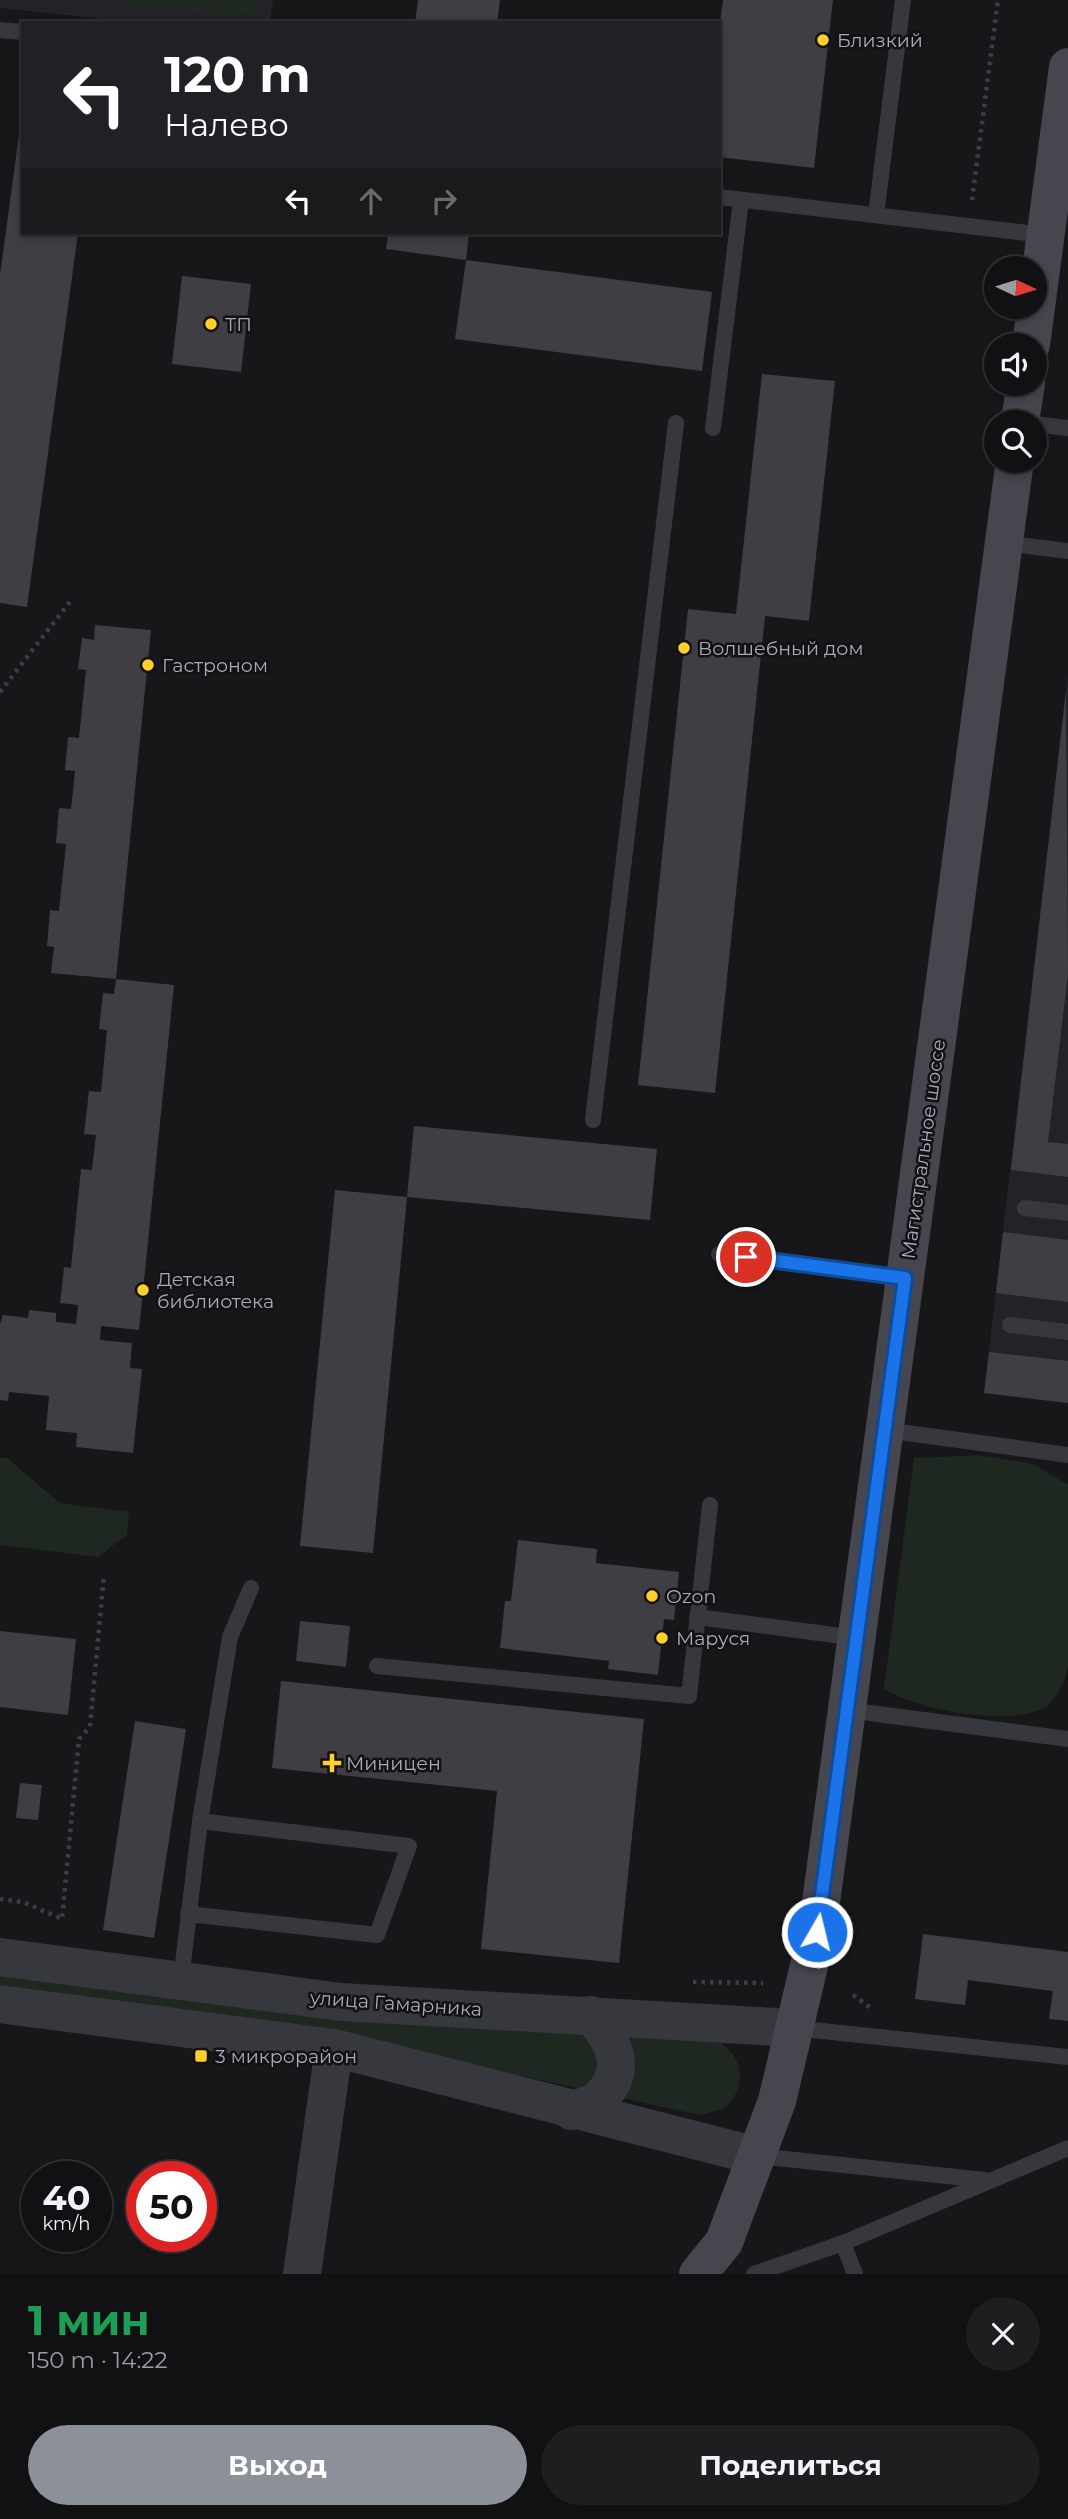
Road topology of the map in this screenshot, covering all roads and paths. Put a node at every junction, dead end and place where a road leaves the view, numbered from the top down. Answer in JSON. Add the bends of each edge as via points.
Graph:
{"nodes":[{"id":1,"x":903,"y":0,"type":"edge"},
{"id":2,"x":998,"y":0,"type":"edge"},
{"id":3,"x":0,"y":30,"type":"edge"},
{"id":4,"x":21,"y":32,"type":"edge"},
{"id":5,"x":1068,"y":67,"type":"edge"},
{"id":6,"x":721,"y":197,"type":"edge"},
{"id":7,"x":741,"y":200,"type":"junction"},
{"id":8,"x":876,"y":215,"type":"junction"},
{"id":9,"x":968,"y":225,"type":"junction"},
{"id":10,"x":1045,"y":235,"type":"junction"},
{"id":11,"x":1033,"y":333,"type":"edge"},
{"id":12,"x":676,"y":423,"type":"dead end"},
{"id":13,"x":1047,"y":426,"type":"edge"},
{"id":14,"x":713,"y":428,"type":"dead end"},
{"id":15,"x":1068,"y":428,"type":"edge"},
{"id":16,"x":1013,"y":473,"type":"edge"},
{"id":17,"x":1004,"y":543,"type":"junction"},
{"id":18,"x":1068,"y":551,"type":"edge"},
{"id":19,"x":72,"y":599,"type":"dead end"},
{"id":20,"x":0,"y":692,"type":"edge"},
{"id":21,"x":593,"y":1120,"type":"dead end"},
{"id":22,"x":1025,"y":1208,"type":"dead end"},
{"id":23,"x":1068,"y":1213,"type":"edge"},
{"id":24,"x":719,"y":1254,"type":"dead end"},
{"id":25,"x":905,"y":1278,"type":"junction"},
{"id":26,"x":1010,"y":1325,"type":"dead end"},
{"id":27,"x":1068,"y":1332,"type":"edge"},
{"id":28,"x":885,"y":1430,"type":"junction"},
{"id":29,"x":1068,"y":1454,"type":"edge"},
{"id":30,"x":710,"y":1505,"type":"dead end"},
{"id":31,"x":104,"y":1574,"type":"dead end"},
{"id":32,"x":251,"y":1588,"type":"dead end"},
{"id":33,"x":697,"y":1617,"type":"junction"},
{"id":34,"x":857,"y":1638,"type":"junction"},
{"id":35,"x":377,"y":1666,"type":"dead end"},
{"id":36,"x":847,"y":1710,"type":"junction"},
{"id":37,"x":1068,"y":1738,"type":"edge"},
{"id":38,"x":200,"y":1821,"type":"junction"},
{"id":39,"x":0,"y":1899,"type":"edge"},
{"id":40,"x":188,"y":1914,"type":"junction"},
{"id":41,"x":0,"y":1957,"type":"edge"},
{"id":42,"x":181,"y":1981,"type":"junction"},
{"id":43,"x":0,"y":2004,"type":"edge"},
{"id":44,"x":590,"y":2015,"type":"junction"},
{"id":45,"x":794,"y":2028,"type":"junction"},
{"id":46,"x":334,"y":2048,"type":"junction"},
{"id":47,"x":1068,"y":2057,"type":"edge"},
{"id":48,"x":571,"y":2111,"type":"junction"},
{"id":49,"x":1068,"y":2148,"type":"edge"},
{"id":50,"x":757,"y":2156,"type":"junction"},
{"id":51,"x":988,"y":2180,"type":"junction"},
{"id":52,"x":843,"y":2243,"type":"junction"},
{"id":53,"x":302,"y":2274,"type":"edge"},
{"id":54,"x":698,"y":2274,"type":"edge"},
{"id":55,"x":754,"y":2274,"type":"edge"},
{"id":56,"x":855,"y":2274,"type":"edge"}],
"edges":[{"from":1,"to":8,"type":"lane"},
{"from":2,"to":9,"type":"path"},
{"from":3,"to":4,"type":"lane"},
{"from":5,"to":10,"type":"main road"},
{"from":6,"to":7,"type":"lane"},
{"from":7,"to":8,"type":"lane"},
{"from":7,"to":14,"type":"lane"},
{"from":8,"to":9,"type":"lane"},
{"from":9,"to":10,"type":"lane"},
{"from":10,"to":11,"type":"main road"},
{"from":12,"to":21,"type":"lane"},
{"from":13,"to":15,"type":"lane"},
{"from":16,"to":17,"type":"main road","name":"Магистральное шоссе"},
{"from":17,"to":18,"type":"lane"},
{"from":17,"to":25,"type":"main road","name":"Магистральное шоссе"},
{"from":19,"to":20,"type":"path"},
{"from":22,"to":23,"type":"lane"},
{"from":24,"to":25,"type":"lane"},
{"from":25,"to":28,"type":"main road","name":"Магистральное шоссе"},
{"from":26,"to":27,"type":"lane"},
{"from":28,"to":29,"type":"lane"},
{"from":28,"to":34,"type":"main road","name":"Магистральное шоссе"},
{"from":30,"to":33,"type":"lane"},
{"from":31,"to":39,"type":"path","via":[[89,1727],[79,1739],[62,1919],[23,1902]]},
{"from":32,"to":38,"type":"lane","via":[[230,1637]]},
{"from":33,"to":34,"type":"lane"},
{"from":33,"to":35,"type":"lane","via":[[689,1696]]},
{"from":34,"to":36,"type":"main road","name":"Магистральное шоссе"},
{"from":36,"to":37,"type":"lane"},
{"from":36,"to":45,"type":"main road","name":"Магистральное шоссе","via":[[817,1932]]},
{"from":38,"to":40,"type":"lane"},
{"from":38,"to":40,"type":"lane","via":[[409,1846],[377,1935]]},
{"from":40,"to":42,"type":"lane"},
{"from":41,"to":42,"type":"street","name":"улица Гамарника"},
{"from":42,"to":44,"type":"street","name":"улица Гамарника","via":[[341,2002]]},
{"from":43,"to":46,"type":"street"},
{"from":44,"to":45,"type":"street","name":"улица Гамарника"},
{"from":44,"to":48,"type":"street","via":[[607,2032],[616,2053],[615,2077],[600,2098]]},
{"from":45,"to":47,"type":"lane"},
{"from":45,"to":50,"type":"main road","name":"Магистральное шоссе","via":[[777,2101]]},
{"from":46,"to":48,"type":"street"},
{"from":46,"to":53,"type":"street"},
{"from":48,"to":50,"type":"street"},
{"from":49,"to":51,"type":"lane"},
{"from":50,"to":51,"type":"lane"},
{"from":50,"to":54,"type":"main road","name":"Магистральное шоссе","via":[[724,2242]]},
{"from":51,"to":52,"type":"lane"},
{"from":52,"to":55,"type":"lane"},
{"from":52,"to":56,"type":"lane"}]}
